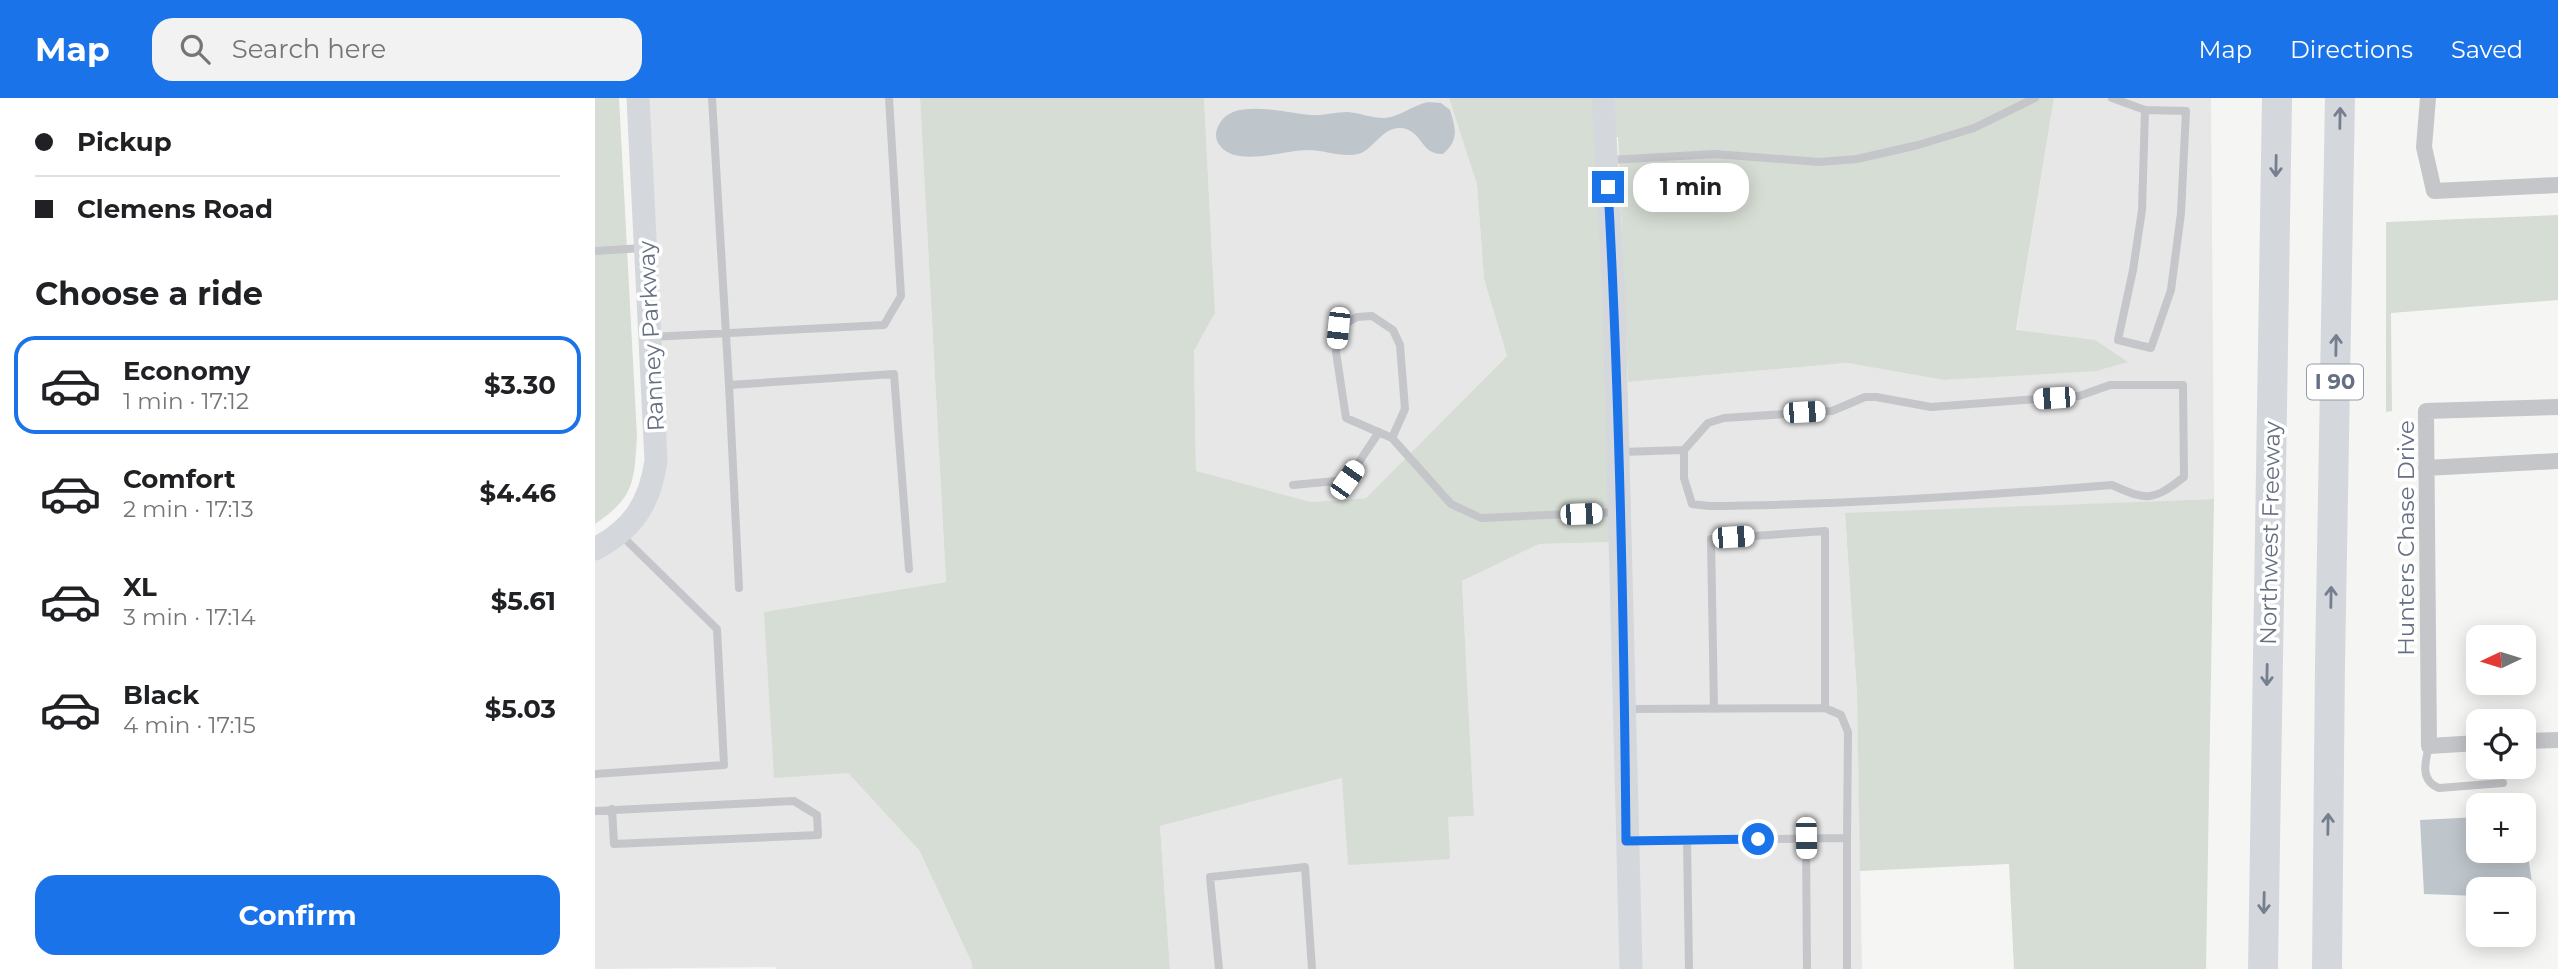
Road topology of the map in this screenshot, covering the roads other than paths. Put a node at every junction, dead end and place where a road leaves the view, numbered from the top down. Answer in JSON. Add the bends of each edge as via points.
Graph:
{"nodes":[{"id":1,"x":638,"y":98,"type":"edge"},
{"id":2,"x":712,"y":98,"type":"edge"},
{"id":3,"x":889,"y":98,"type":"edge"},
{"id":4,"x":1603,"y":98,"type":"edge"},
{"id":5,"x":2035,"y":98,"type":"edge"},
{"id":6,"x":2112,"y":98,"type":"edge"},
{"id":7,"x":2277,"y":98,"type":"edge"},
{"id":8,"x":2340,"y":98,"type":"edge"},
{"id":9,"x":2428,"y":98,"type":"edge"},
{"id":10,"x":2145,"y":110,"type":"junction"},
{"id":11,"x":1606,"y":160,"type":"junction"},
{"id":12,"x":2558,"y":185,"type":"edge"},
{"id":13,"x":646,"y":248,"type":"junction"},
{"id":14,"x":595,"y":251,"type":"edge"},
{"id":15,"x":726,"y":334,"type":"junction"},
{"id":16,"x":651,"y":337,"type":"junction"},
{"id":17,"x":729,"y":386,"type":"junction"},
{"id":18,"x":2558,"y":407,"type":"edge"},
{"id":19,"x":1379,"y":432,"type":"junction"},
{"id":20,"x":1392,"y":438,"type":"junction"},
{"id":21,"x":1684,"y":450,"type":"junction"},
{"id":22,"x":1618,"y":452,"type":"junction"},
{"id":23,"x":2558,"y":461,"type":"edge"},
{"id":24,"x":2426,"y":468,"type":"junction"},
{"id":25,"x":1293,"y":485,"type":"dead end"},
{"id":26,"x":1620,"y":512,"type":"junction"},
{"id":27,"x":619,"y":533,"type":"junction"},
{"id":28,"x":595,"y":549,"type":"edge"},
{"id":29,"x":909,"y":569,"type":"dead end"},
{"id":30,"x":739,"y":588,"type":"dead end"},
{"id":31,"x":1825,"y":708,"type":"junction"},
{"id":32,"x":1625,"y":709,"type":"junction"},
{"id":33,"x":1714,"y":709,"type":"junction"},
{"id":34,"x":2558,"y":740,"type":"edge"},
{"id":35,"x":2536,"y":741,"type":"edge"},
{"id":36,"x":2466,"y":744,"type":"edge"},
{"id":37,"x":2429,"y":746,"type":"junction"},
{"id":38,"x":595,"y":774,"type":"edge"},
{"id":39,"x":2503,"y":783,"type":"dead end"},
{"id":40,"x":612,"y":810,"type":"junction"},
{"id":41,"x":595,"y":811,"type":"edge"},
{"id":42,"x":1806,"y":838,"type":"junction"},
{"id":43,"x":1847,"y":838,"type":"junction"},
{"id":44,"x":1626,"y":841,"type":"junction"},
{"id":45,"x":1687,"y":841,"type":"junction"},
{"id":46,"x":1219,"y":969,"type":"edge"},
{"id":47,"x":1313,"y":969,"type":"edge"},
{"id":48,"x":1631,"y":969,"type":"edge"},
{"id":49,"x":1689,"y":969,"type":"edge"},
{"id":50,"x":1807,"y":969,"type":"edge"},
{"id":51,"x":1847,"y":969,"type":"edge"},
{"id":52,"x":2263,"y":969,"type":"edge"},
{"id":53,"x":2327,"y":969,"type":"edge"}],
"edges":[{"from":1,"to":13,"type":"street","name":"Ranney Parkway"},
{"from":2,"to":15,"type":"lane"},
{"from":3,"to":15,"type":"lane","via":[[901,296],[884,325]]},
{"from":4,"to":11,"type":"street"},
{"from":5,"to":11,"type":"lane","via":[[1974,128],[1857,159],[1819,162],[1715,154]]},
{"from":6,"to":10,"type":"lane"},
{"from":7,"to":52,"type":"highway","name":"Northwest Freeway","one_way":true},
{"from":53,"to":8,"type":"highway","number":"I 90","one_way":true},
{"from":9,"to":12,"type":"street","via":[[2424,147],[2434,191]]},
{"from":10,"to":10,"type":"lane","via":[[2142,210],[2118,340],[2151,348],[2171,290],[2181,213],[2186,111]]},
{"from":11,"to":22,"type":"street"},
{"from":13,"to":14,"type":"lane"},
{"from":13,"to":16,"type":"street","name":"Ranney Parkway"},
{"from":15,"to":16,"type":"lane"},
{"from":15,"to":17,"type":"lane"},
{"from":16,"to":27,"type":"street","name":"Ranney Parkway","via":[[656,435],[653,484]]},
{"from":17,"to":29,"type":"lane","via":[[894,374]]},
{"from":17,"to":30,"type":"lane"},
{"from":18,"to":24,"type":"street","name":"Hunters Chase Drive","via":[[2426,411]]},
{"from":19,"to":20,"type":"lane"},
{"from":19,"to":20,"type":"lane","via":[[1346,418],[1336,352],[1338,328],[1357,317],[1372,316],[1393,331],[1400,345],[1405,409]]},
{"from":19,"to":25,"type":"lane","via":[[1347,480]]},
{"from":20,"to":26,"type":"lane","via":[[1451,504],[1481,518]]},
{"from":21,"to":21,"type":"lane","via":[[1708,423],[1724,418],[1832,411],[1865,397],[1931,407],[2078,396],[2110,385],[2183,385],[2184,477],[2163,493],[2139,497],[2112,485],[1905,501],[1709,506],[1692,504],[1684,478]]},
{"from":21,"to":22,"type":"lane"},
{"from":22,"to":26,"type":"street"},
{"from":23,"to":24,"type":"street"},
{"from":24,"to":37,"type":"street","name":"Hunters Chase Drive"},
{"from":26,"to":32,"type":"street"},
{"from":27,"to":28,"type":"street","name":"Ranney Parkway"},
{"from":27,"to":38,"type":"lane","via":[[717,629],[724,765]]},
{"from":31,"to":33,"type":"lane"},
{"from":31,"to":33,"type":"lane","via":[[1825,531],[1710,539]]},
{"from":31,"to":43,"type":"lane","via":[[1841,715],[1848,732]]},
{"from":32,"to":33,"type":"lane"},
{"from":32,"to":44,"type":"street"},
{"from":34,"to":35,"type":"street"},
{"from":36,"to":37,"type":"street"},
{"from":37,"to":39,"type":"lane","via":[[2425,760],[2430,785]]},
{"from":40,"to":40,"type":"lane","via":[[795,801],[817,815],[818,835],[614,844]]},
{"from":40,"to":41,"type":"lane"},
{"from":42,"to":43,"type":"lane"},
{"from":42,"to":45,"type":"lane"},
{"from":42,"to":50,"type":"lane"},
{"from":43,"to":51,"type":"lane"},
{"from":44,"to":45,"type":"lane"},
{"from":44,"to":48,"type":"street"},
{"from":45,"to":49,"type":"lane"},
{"from":46,"to":47,"type":"lane","via":[[1210,877],[1305,867]]}]}
